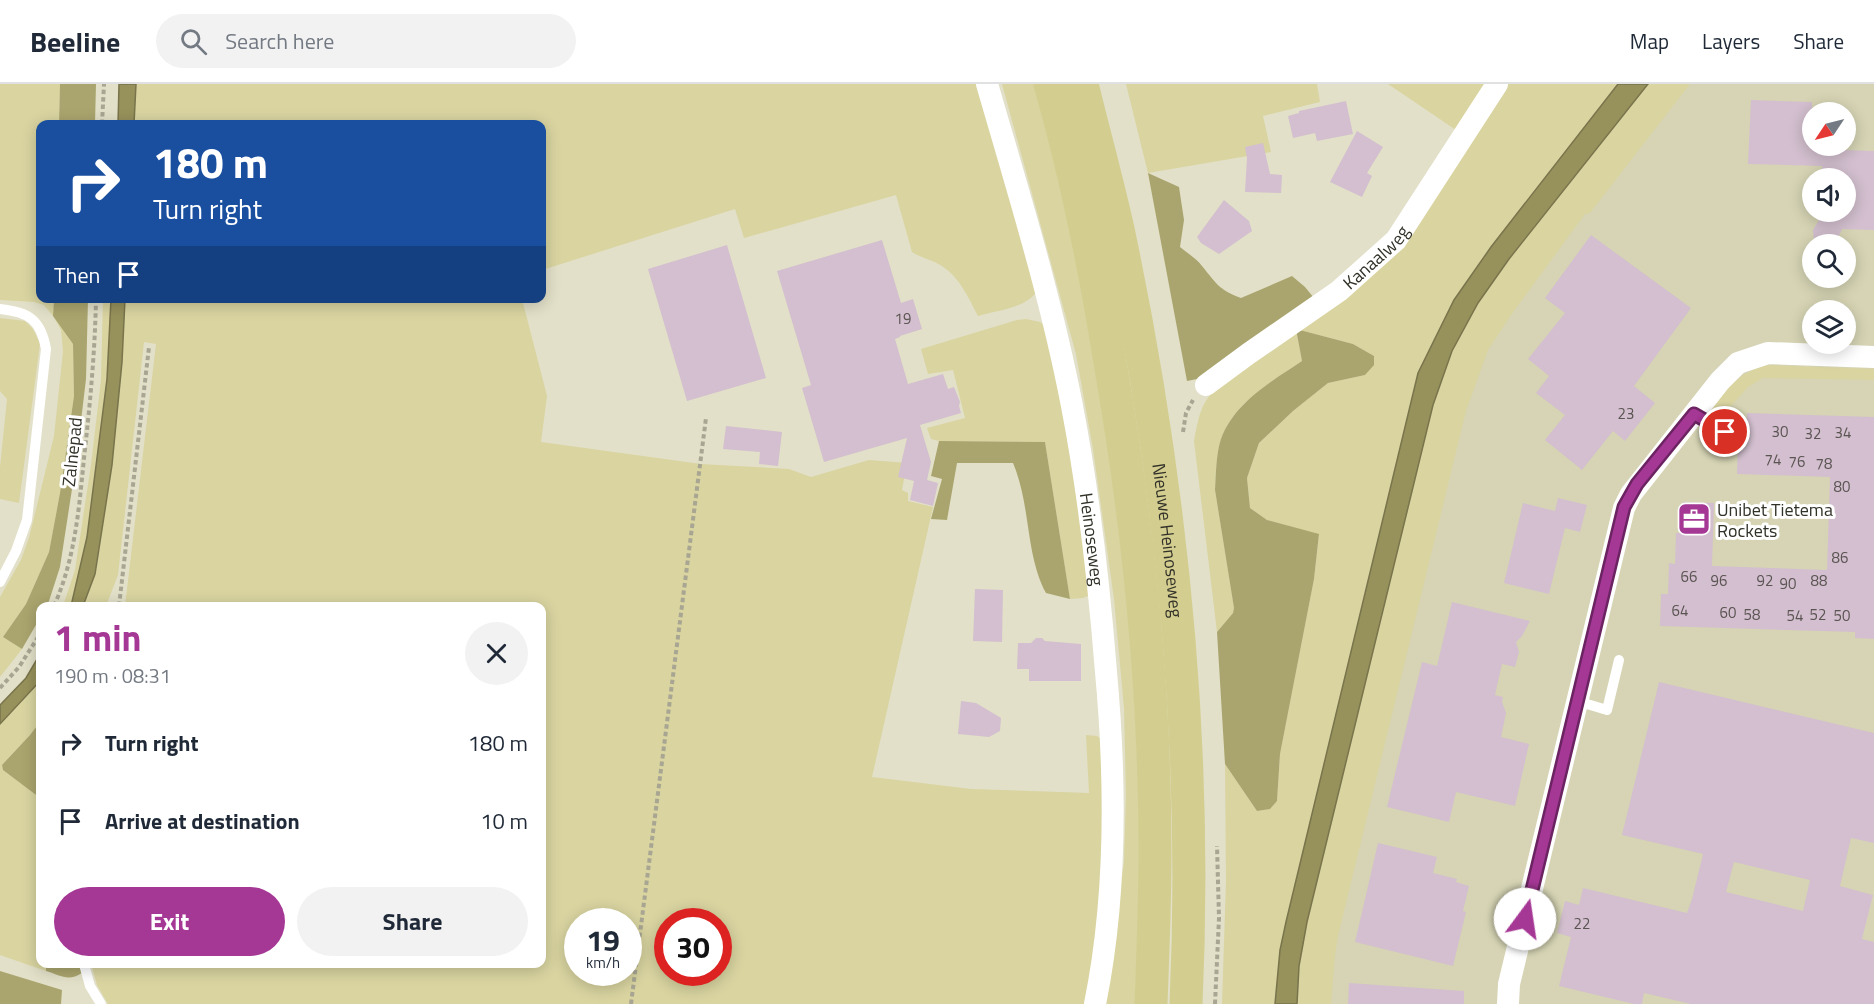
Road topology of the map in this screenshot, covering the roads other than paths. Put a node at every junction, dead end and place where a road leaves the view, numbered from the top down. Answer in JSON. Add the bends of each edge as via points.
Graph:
{"nodes":[{"id":1,"x":987,"y":84,"type":"edge"},
{"id":2,"x":1050,"y":84,"type":"edge"},
{"id":3,"x":1082,"y":84,"type":"edge"},
{"id":4,"x":1497,"y":84,"type":"edge"},
{"id":5,"x":0,"y":309,"type":"edge"},
{"id":6,"x":1874,"y":357,"type":"edge"},
{"id":7,"x":1206,"y":385,"type":"dead end"},
{"id":8,"x":1694,"y":414,"type":"junction"},
{"id":9,"x":1725,"y":432,"type":"dead end"},
{"id":10,"x":0,"y":582,"type":"edge"},
{"id":11,"x":1619,"y":660,"type":"dead end"},
{"id":12,"x":1577,"y":701,"type":"junction"},
{"id":13,"x":85,"y":968,"type":"dead end"},
{"id":14,"x":101,"y":1004,"type":"edge"},
{"id":15,"x":1095,"y":1004,"type":"edge"},
{"id":16,"x":1151,"y":1004,"type":"edge"},
{"id":17,"x":1186,"y":1004,"type":"edge"},
{"id":18,"x":1508,"y":1004,"type":"edge"}],
"edges":[{"from":1,"to":15,"type":"street","name":"Heinoseweg","via":[[1032,240],[1067,382],[1101,604],[1111,729],[1112,814],[1110,890]]},
{"from":2,"to":16,"type":"highway","name":"Nieuwe Heinoseweg","via":[[1094,263],[1120,416],[1139,564],[1151,711],[1155,849]]},
{"from":3,"to":17,"type":"highway","name":"Nieuwe Heinoseweg","via":[[1119,232],[1137,325],[1174,583],[1188,827]]},
{"from":4,"to":7,"type":"street","name":"Kanaalweg","via":[[1396,240],[1339,291]]},
{"from":5,"to":10,"type":"lane","via":[[14,310],[37,323],[46,349],[27,520]]},
{"from":6,"to":8,"type":"street","via":[[1768,353],[1751,357],[1728,371]]},
{"from":8,"to":9,"type":"lane"},
{"from":8,"to":12,"type":"street","via":[[1637,484],[1624,507]]},
{"from":11,"to":12,"type":"lane","via":[[1607,710]]},
{"from":12,"to":18,"type":"street","via":[[1509,984]]},
{"from":13,"to":14,"type":"lane"}]}
